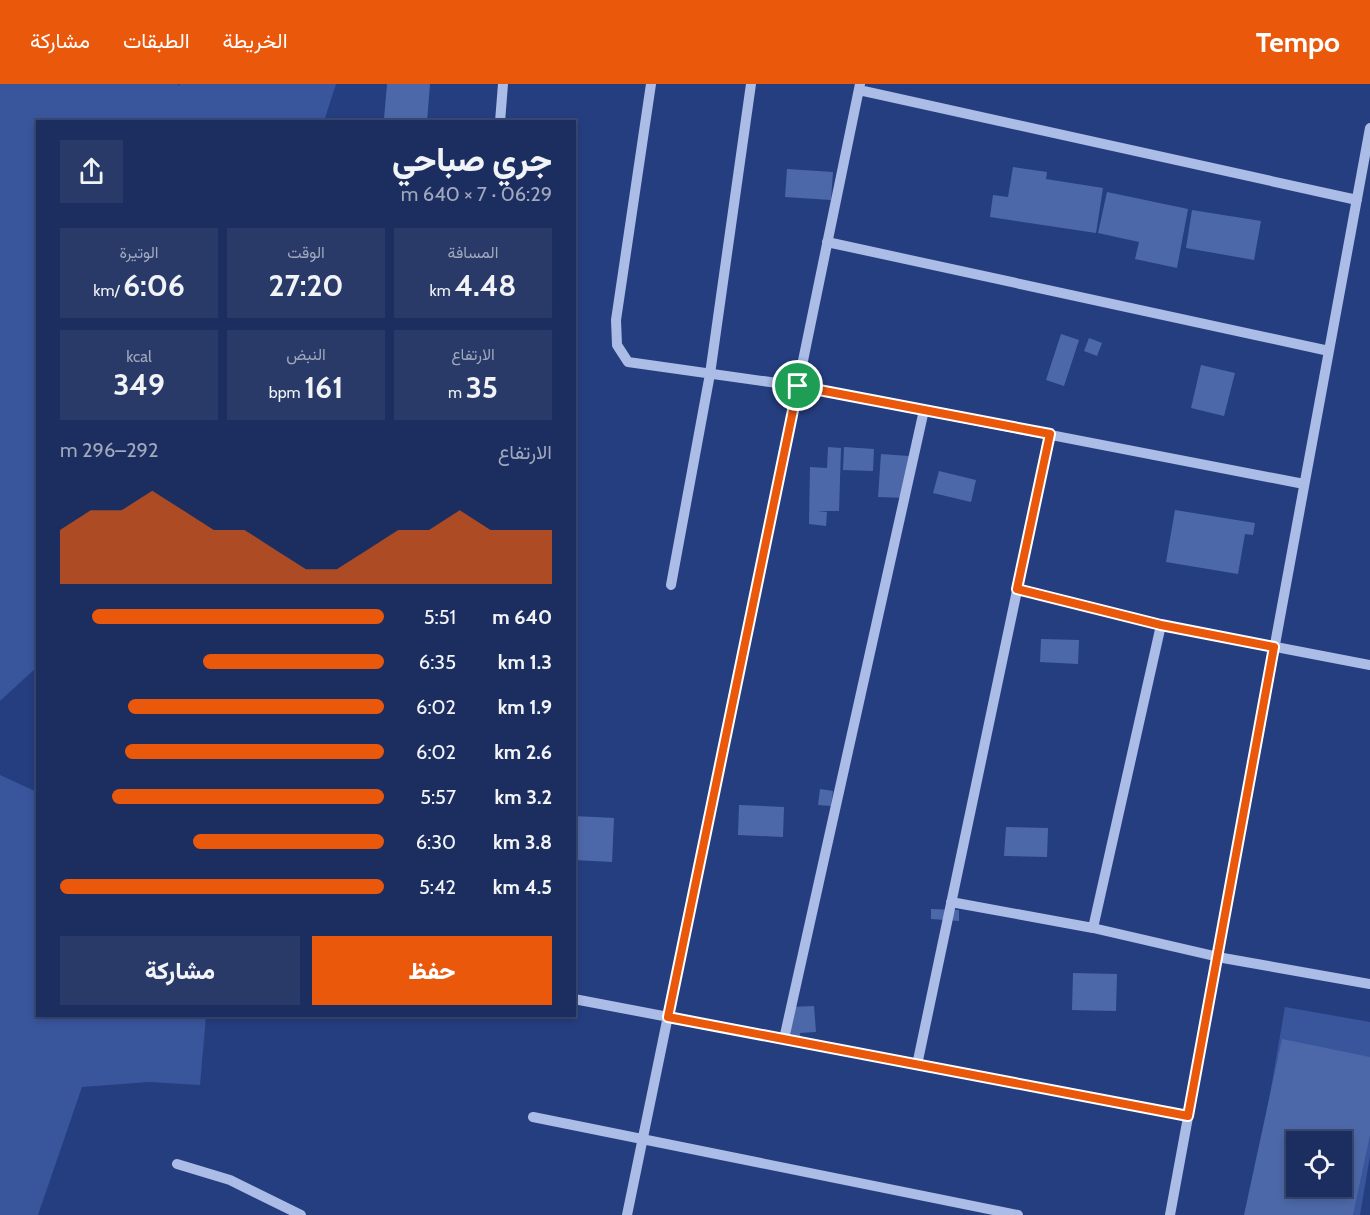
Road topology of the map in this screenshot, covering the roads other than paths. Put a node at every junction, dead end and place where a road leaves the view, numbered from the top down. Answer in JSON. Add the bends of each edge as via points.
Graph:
{"nodes":[{"id":1,"x":503,"y":84,"type":"edge"},
{"id":2,"x":651,"y":84,"type":"edge"},
{"id":3,"x":751,"y":84,"type":"edge"},
{"id":4,"x":859,"y":87,"type":"edge"},
{"id":5,"x":500,"y":120,"type":"edge"},
{"id":6,"x":1370,"y":128,"type":"edge"},
{"id":7,"x":1357,"y":200,"type":"junction"},
{"id":8,"x":827,"y":242,"type":"junction"},
{"id":9,"x":1329,"y":351,"type":"junction"},
{"id":10,"x":711,"y":374,"type":"junction"},
{"id":11,"x":798,"y":386,"type":"junction"},
{"id":12,"x":924,"y":410,"type":"junction"},
{"id":13,"x":1050,"y":434,"type":"junction"},
{"id":14,"x":1304,"y":484,"type":"junction"},
{"id":15,"x":671,"y":585,"type":"dead end"},
{"id":16,"x":1017,"y":589,"type":"junction"},
{"id":17,"x":1161,"y":625,"type":"junction"},
{"id":18,"x":1274,"y":647,"type":"junction"},
{"id":19,"x":1370,"y":665,"type":"edge"},
{"id":20,"x":951,"y":902,"type":"junction"},
{"id":21,"x":1093,"y":928,"type":"junction"},
{"id":22,"x":1217,"y":957,"type":"junction"},
{"id":23,"x":1370,"y":984,"type":"edge"},
{"id":24,"x":576,"y":999,"type":"edge"},
{"id":25,"x":668,"y":1017,"type":"junction"},
{"id":26,"x":784,"y":1039,"type":"junction"},
{"id":27,"x":917,"y":1065,"type":"junction"},
{"id":28,"x":1188,"y":1116,"type":"junction"},
{"id":29,"x":533,"y":1117,"type":"dead end"},
{"id":30,"x":643,"y":1139,"type":"junction"},
{"id":31,"x":177,"y":1164,"type":"dead end"},
{"id":32,"x":301,"y":1215,"type":"edge"},
{"id":33,"x":627,"y":1215,"type":"edge"},
{"id":34,"x":1018,"y":1215,"type":"edge"},
{"id":35,"x":1170,"y":1215,"type":"edge"}],
"edges":[{"from":1,"to":5,"type":"street"},
{"from":2,"to":10,"type":"street","via":[[616,320],[617,345],[628,362]]},
{"from":3,"to":10,"type":"street"},
{"from":4,"to":7,"type":"street"},
{"from":4,"to":8,"type":"street"},
{"from":6,"to":7,"type":"street"},
{"from":7,"to":9,"type":"street"},
{"from":8,"to":9,"type":"street"},
{"from":8,"to":11,"type":"street"},
{"from":9,"to":14,"type":"street"},
{"from":10,"to":11,"type":"street"},
{"from":10,"to":15,"type":"street"},
{"from":11,"to":12,"type":"street"},
{"from":11,"to":25,"type":"street"},
{"from":12,"to":13,"type":"street"},
{"from":12,"to":26,"type":"street"},
{"from":13,"to":14,"type":"street"},
{"from":13,"to":16,"type":"street"},
{"from":14,"to":18,"type":"street"},
{"from":16,"to":17,"type":"street"},
{"from":16,"to":20,"type":"street"},
{"from":17,"to":18,"type":"street"},
{"from":17,"to":21,"type":"street"},
{"from":18,"to":19,"type":"street"},
{"from":18,"to":22,"type":"street"},
{"from":20,"to":21,"type":"street"},
{"from":20,"to":27,"type":"street"},
{"from":21,"to":22,"type":"street"},
{"from":22,"to":23,"type":"street"},
{"from":22,"to":28,"type":"street"},
{"from":24,"to":25,"type":"street"},
{"from":25,"to":26,"type":"street"},
{"from":25,"to":30,"type":"street"},
{"from":26,"to":27,"type":"street"},
{"from":27,"to":28,"type":"street"},
{"from":28,"to":35,"type":"street"},
{"from":29,"to":30,"type":"street"},
{"from":30,"to":33,"type":"street"},
{"from":30,"to":34,"type":"street"},
{"from":31,"to":32,"type":"street","via":[[230,1180]]}]}
